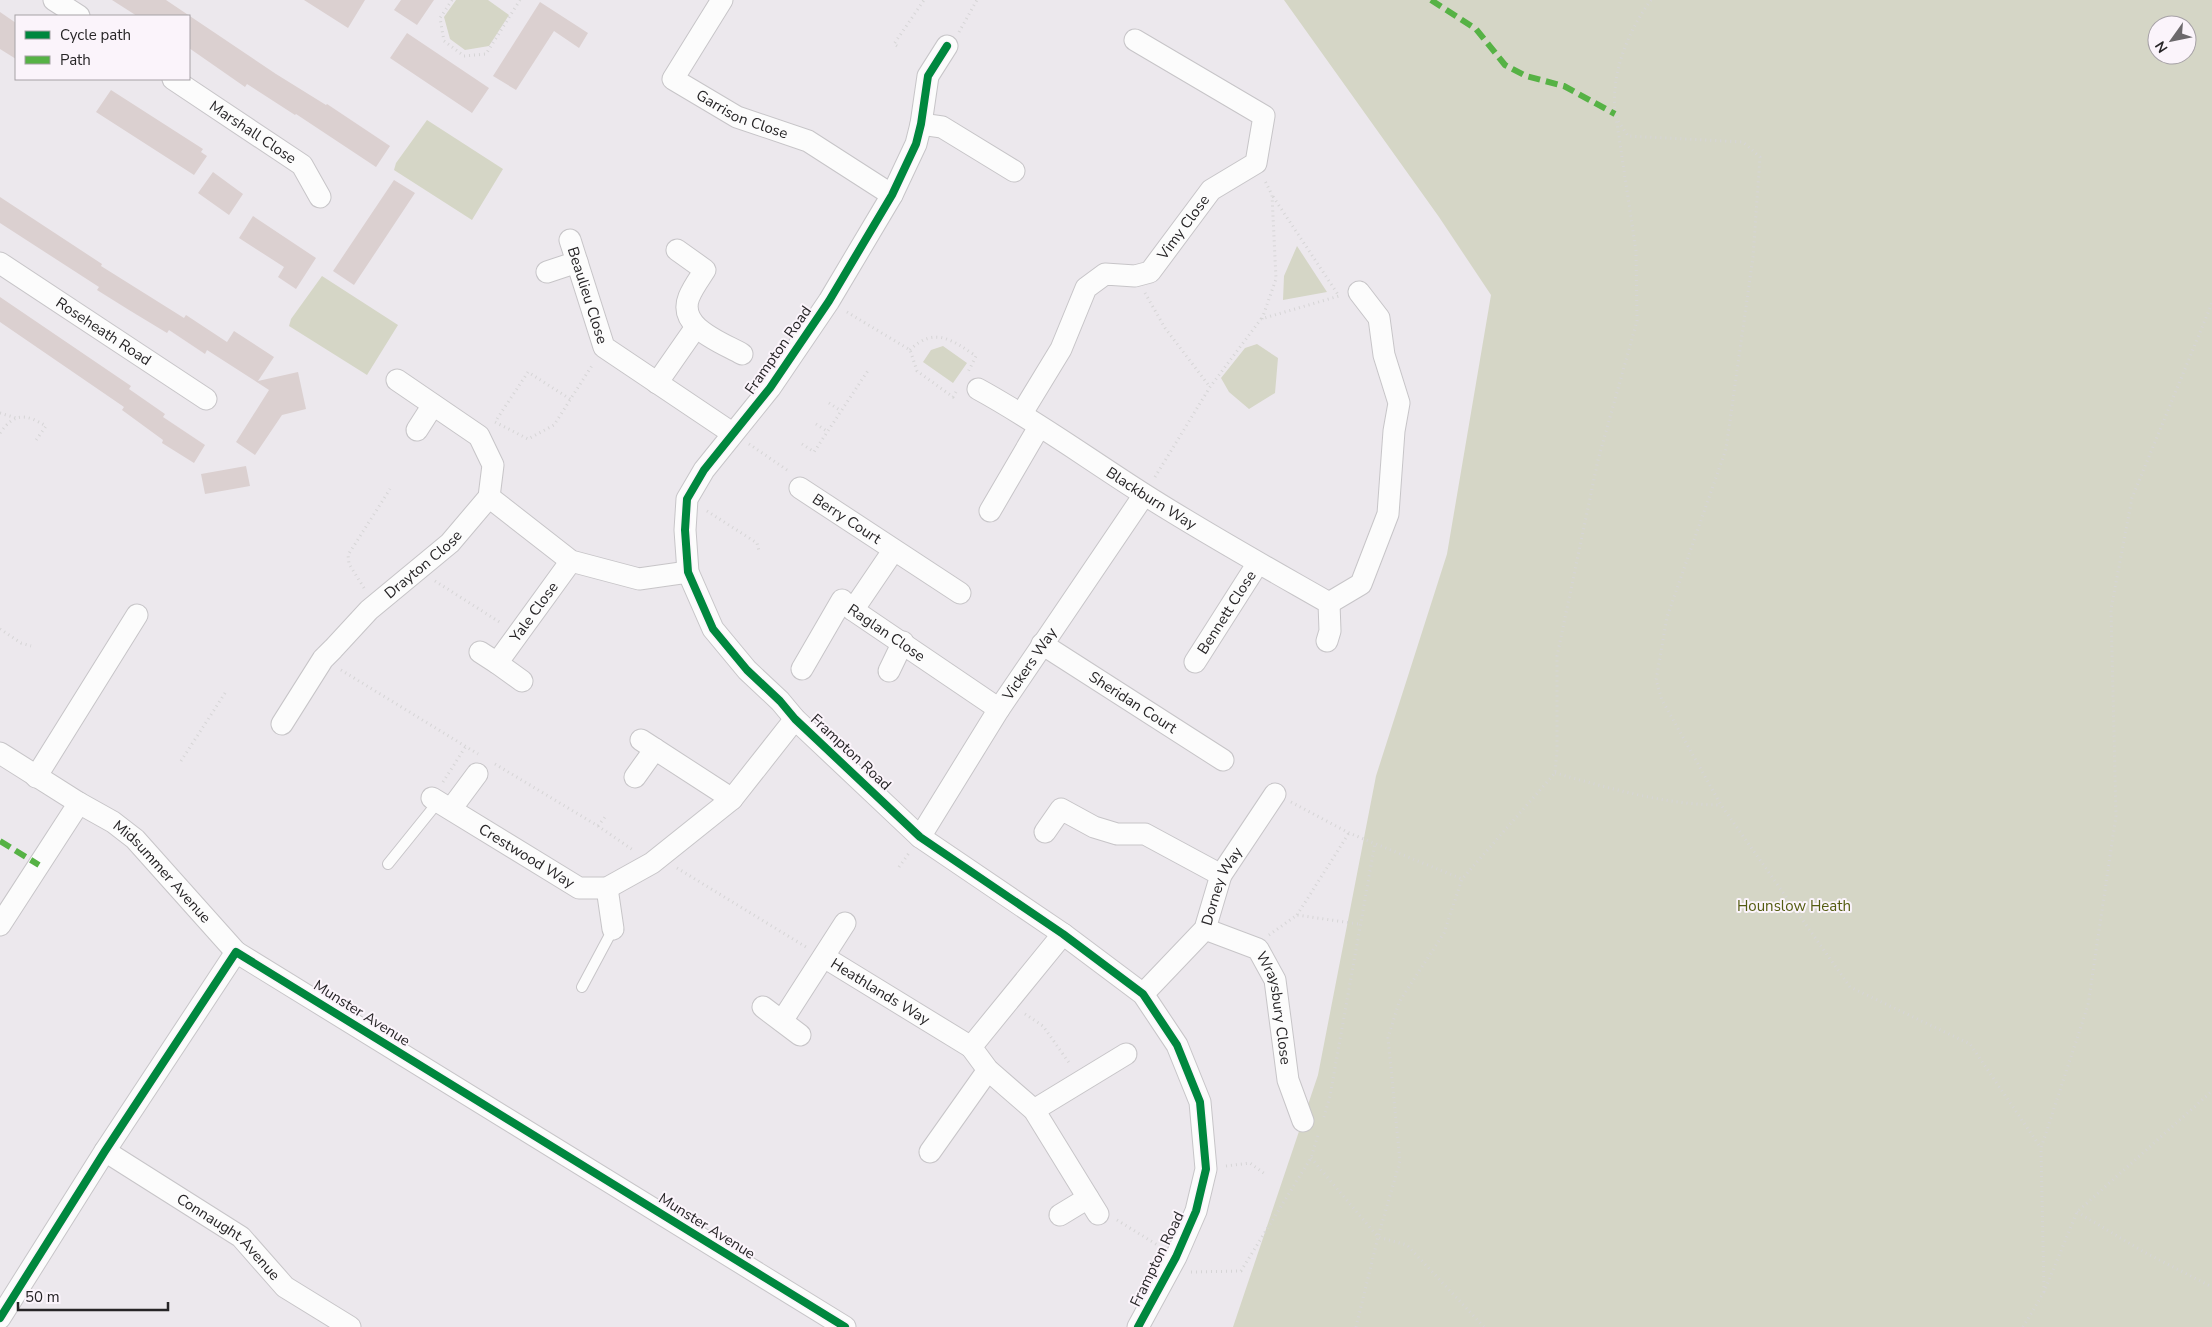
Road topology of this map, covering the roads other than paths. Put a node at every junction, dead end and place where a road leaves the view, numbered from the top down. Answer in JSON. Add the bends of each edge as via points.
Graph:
{"nodes":[{"id":1,"x":54,"y":0,"type":"edge"},
{"id":2,"x":722,"y":0,"type":"edge"},
{"id":3,"x":77,"y":15,"type":"edge"},
{"id":4,"x":1135,"y":40,"type":"dead end"},
{"id":5,"x":947,"y":46,"type":"road end"},
{"id":6,"x":174,"y":80,"type":"edge"},
{"id":7,"x":921,"y":124,"type":"junction"},
{"id":8,"x":1014,"y":171,"type":"dead end"},
{"id":9,"x":892,"y":195,"type":"junction"},
{"id":10,"x":320,"y":197,"type":"dead end"},
{"id":11,"x":570,"y":240,"type":"dead end"},
{"id":12,"x":677,"y":250,"type":"dead end"},
{"id":13,"x":0,"y":262,"type":"edge"},
{"id":14,"x":577,"y":262,"type":"junction"},
{"id":15,"x":547,"y":272,"type":"dead end"},
{"id":16,"x":1359,"y":292,"type":"dead end"},
{"id":17,"x":696,"y":327,"type":"junction"},
{"id":18,"x":742,"y":354,"type":"dead end"},
{"id":19,"x":397,"y":380,"type":"dead end"},
{"id":20,"x":657,"y":383,"type":"junction"},
{"id":21,"x":967,"y":385,"type":"road end"},
{"id":22,"x":206,"y":399,"type":"dead end"},
{"id":23,"x":433,"y":405,"type":"junction"},
{"id":24,"x":1022,"y":413,"type":"junction"},
{"id":25,"x":1039,"y":427,"type":"junction"},
{"id":26,"x":417,"y":430,"type":"dead end"},
{"id":27,"x":732,"y":433,"type":"junction"},
{"id":28,"x":800,"y":488,"type":"road end"},
{"id":29,"x":1144,"y":495,"type":"junction"},
{"id":30,"x":489,"y":497,"type":"junction"},
{"id":31,"x":990,"y":511,"type":"dead end"},
{"id":32,"x":893,"y":551,"type":"junction"},
{"id":33,"x":571,"y":561,"type":"junction"},
{"id":34,"x":1258,"y":563,"type":"junction"},
{"id":35,"x":688,"y":572,"type":"junction"},
{"id":36,"x":960,"y":593,"type":"dead end"},
{"id":37,"x":1329,"y":603,"type":"junction"},
{"id":38,"x":853,"y":610,"type":"junction"},
{"id":39,"x":137,"y":615,"type":"dead end"},
{"id":40,"x":1327,"y":641,"type":"dead end"},
{"id":41,"x":903,"y":642,"type":"junction"},
{"id":42,"x":1042,"y":644,"type":"junction"},
{"id":43,"x":1195,"y":662,"type":"dead end"},
{"id":44,"x":802,"y":669,"type":"dead end"},
{"id":45,"x":889,"y":671,"type":"dead end"},
{"id":46,"x":522,"y":681,"type":"dead end"},
{"id":47,"x":999,"y":709,"type":"junction"},
{"id":48,"x":795,"y":719,"type":"junction"},
{"id":49,"x":282,"y":724,"type":"dead end"},
{"id":50,"x":0,"y":753,"type":"edge"},
{"id":51,"x":1223,"y":760,"type":"dead end"},
{"id":52,"x":478,"y":774,"type":"dead end"},
{"id":53,"x":36,"y":776,"type":"junction"},
{"id":54,"x":635,"y":777,"type":"dead end"},
{"id":55,"x":1275,"y":794,"type":"road end"},
{"id":56,"x":732,"y":799,"type":"junction"},
{"id":57,"x":79,"y":803,"type":"junction"},
{"id":58,"x":440,"y":803,"type":"junction"},
{"id":59,"x":1045,"y":832,"type":"dead end"},
{"id":60,"x":920,"y":837,"type":"junction"},
{"id":61,"x":388,"y":864,"type":"dead end"},
{"id":62,"x":1221,"y":875,"type":"junction"},
{"id":63,"x":607,"y":888,"type":"junction"},
{"id":64,"x":845,"y":924,"type":"dead end"},
{"id":65,"x":0,"y":925,"type":"edge"},
{"id":66,"x":612,"y":929,"type":"joint"},
{"id":67,"x":1205,"y":929,"type":"junction"},
{"id":68,"x":1063,"y":934,"type":"junction"},
{"id":69,"x":236,"y":952,"type":"junction"},
{"id":70,"x":824,"y":958,"type":"junction"},
{"id":71,"x":582,"y":987,"type":"dead end"},
{"id":72,"x":1143,"y":994,"type":"junction"},
{"id":73,"x":763,"y":1007,"type":"dead end"},
{"id":74,"x":782,"y":1021,"type":"junction"},
{"id":75,"x":800,"y":1035,"type":"dead end"},
{"id":76,"x":972,"y":1047,"type":"junction"},
{"id":77,"x":1126,"y":1054,"type":"dead end"},
{"id":78,"x":988,"y":1070,"type":"junction"},
{"id":79,"x":1034,"y":1110,"type":"junction"},
{"id":80,"x":1315,"y":1126,"type":"road end"},
{"id":81,"x":105,"y":1151,"type":"junction"},
{"id":82,"x":930,"y":1152,"type":"dead end"},
{"id":83,"x":1060,"y":1215,"type":"dead end"},
{"id":84,"x":0,"y":1318,"type":"edge"},
{"id":85,"x":350,"y":1327,"type":"edge"},
{"id":86,"x":845,"y":1327,"type":"edge"},
{"id":87,"x":1138,"y":1327,"type":"edge"}],
"edges":[{"from":1,"to":3,"type":"street"},
{"from":2,"to":9,"type":"street","name":"Garrison Close","via":[[673,79],[737,117],[808,141]]},
{"from":4,"to":24,"type":"street","name":"Vimy Close","via":[[1264,116],[1256,163],[1211,190],[1150,272],[1135,276],[1105,274],[1086,288],[1061,349]]},
{"from":5,"to":7,"type":"street","via":[[928,76]]},
{"from":6,"to":10,"type":"street","name":"Marshall Close","via":[[302,165]]},
{"from":7,"to":8,"type":"street","via":[[942,127]]},
{"from":7,"to":9,"type":"street","name":"Frampton Road","via":[[916,144]]},
{"from":9,"to":27,"type":"street","name":"Frampton Road","via":[[829,301],[770,388]]},
{"from":11,"to":14,"type":"street","name":"Beaulieu Close"},
{"from":12,"to":17,"type":"street","via":[[705,270],[689,297],[687,308],[688,318]]},
{"from":13,"to":22,"type":"street","name":"Roseheath Road"},
{"from":14,"to":15,"type":"street"},
{"from":14,"to":20,"type":"street","name":"Beaulieu Close","via":[[604,347]]},
{"from":16,"to":37,"type":"street","via":[[1379,318],[1384,355],[1399,403],[1388,514],[1361,584]]},
{"from":17,"to":18,"type":"street"},
{"from":17,"to":20,"type":"street"},
{"from":19,"to":23,"type":"street"},
{"from":20,"to":27,"type":"street","name":"Beaulieu Close"},
{"from":21,"to":24,"type":"street","name":"Blackburn Way"},
{"from":23,"to":26,"type":"street"},
{"from":23,"to":30,"type":"street","via":[[479,436],[493,465]]},
{"from":24,"to":25,"type":"street","name":"Blackburn Way"},
{"from":25,"to":29,"type":"street","name":"Blackburn Way"},
{"from":25,"to":31,"type":"street"},
{"from":27,"to":35,"type":"street","name":"Frampton Road","via":[[704,470],[688,499]]},
{"from":28,"to":32,"type":"street","name":"Berry Court"},
{"from":29,"to":34,"type":"street","name":"Blackburn Way"},
{"from":29,"to":42,"type":"street","name":"Vickers Way"},
{"from":30,"to":33,"type":"street"},
{"from":30,"to":49,"type":"street","name":"Drayton Close","via":[[450,543],[375,605],[324,659]]},
{"from":32,"to":36,"type":"street","name":"Berry Court"},
{"from":32,"to":38,"type":"street","name":"Berry Court"},
{"from":33,"to":35,"type":"street","via":[[639,579]]},
{"from":33,"to":46,"type":"street","name":"Yale Close","via":[[518,634],[488,658]]},
{"from":34,"to":37,"type":"street","name":"Blackburn Way"},
{"from":34,"to":43,"type":"street","name":"Bennett Close"},
{"from":35,"to":48,"type":"street","name":"Frampton Road","via":[[713,629],[746,670]]},
{"from":37,"to":40,"type":"street"},
{"from":38,"to":41,"type":"street","name":"Raglan Close"},
{"from":38,"to":44,"type":"street","name":"Raglan Close","via":[[842,600]]},
{"from":39,"to":53,"type":"street"},
{"from":41,"to":45,"type":"street"},
{"from":41,"to":47,"type":"street","name":"Raglan Close"},
{"from":42,"to":47,"type":"street","name":"Vickers Way"},
{"from":42,"to":51,"type":"street","name":"Sheridan Court"},
{"from":47,"to":60,"type":"street","name":"Vickers Way"},
{"from":48,"to":56,"type":"street","name":"Crestwood Way"},
{"from":48,"to":60,"type":"street","name":"Frampton Road"},
{"from":50,"to":53,"type":"street","name":"Midsummer Avenue"},
{"from":52,"to":58,"type":"street"},
{"from":53,"to":57,"type":"street","name":"Midsummer Avenue"},
{"from":54,"to":56,"type":"street","via":[[648,744]]},
{"from":55,"to":62,"type":"street","name":"Dorney Way"},
{"from":56,"to":63,"type":"street","name":"Crestwood Way","via":[[652,863]]},
{"from":57,"to":65,"type":"street"},
{"from":57,"to":69,"type":"street","name":"Midsummer Avenue","via":[[135,838]]},
{"from":58,"to":61,"type":"lane"},
{"from":58,"to":63,"type":"street","name":"Crestwood Way","via":[[579,888]]},
{"from":59,"to":62,"type":"street","via":[[1061,809],[1094,827],[1117,834],[1145,834]]},
{"from":60,"to":68,"type":"street","name":"Frampton Road"},
{"from":62,"to":67,"type":"street","name":"Dorney Way"},
{"from":63,"to":66,"type":"street"},
{"from":64,"to":70,"type":"street","name":"Heathlands Way"},
{"from":66,"to":71,"type":"lane"},
{"from":67,"to":72,"type":"street","name":"Dorney Way"},
{"from":67,"to":80,"type":"street","name":"Wraysbury Close","via":[[1258,949],[1275,980],[1288,1080]]},
{"from":68,"to":72,"type":"street","name":"Frampton Road"},
{"from":68,"to":76,"type":"street"},
{"from":69,"to":81,"type":"street"},
{"from":69,"to":86,"type":"street","name":"Munster Avenue"},
{"from":70,"to":74,"type":"street"},
{"from":70,"to":76,"type":"street","name":"Heathlands Way"},
{"from":72,"to":87,"type":"street","name":"Frampton Road","via":[[1177,1045],[1200,1102],[1206,1169],[1196,1211]]},
{"from":73,"to":74,"type":"street"},
{"from":74,"to":75,"type":"street"},
{"from":76,"to":78,"type":"street","name":"Heathlands Way"},
{"from":77,"to":79,"type":"street"},
{"from":78,"to":79,"type":"street","name":"Heathlands Way"},
{"from":78,"to":82,"type":"street"},
{"from":79,"to":83,"type":"street","name":"Heathlands Way","via":[[1093,1206]]},
{"from":81,"to":84,"type":"street"},
{"from":81,"to":85,"type":"street","name":"Connaught Avenue","via":[[241,1237],[285,1287]]}]}
